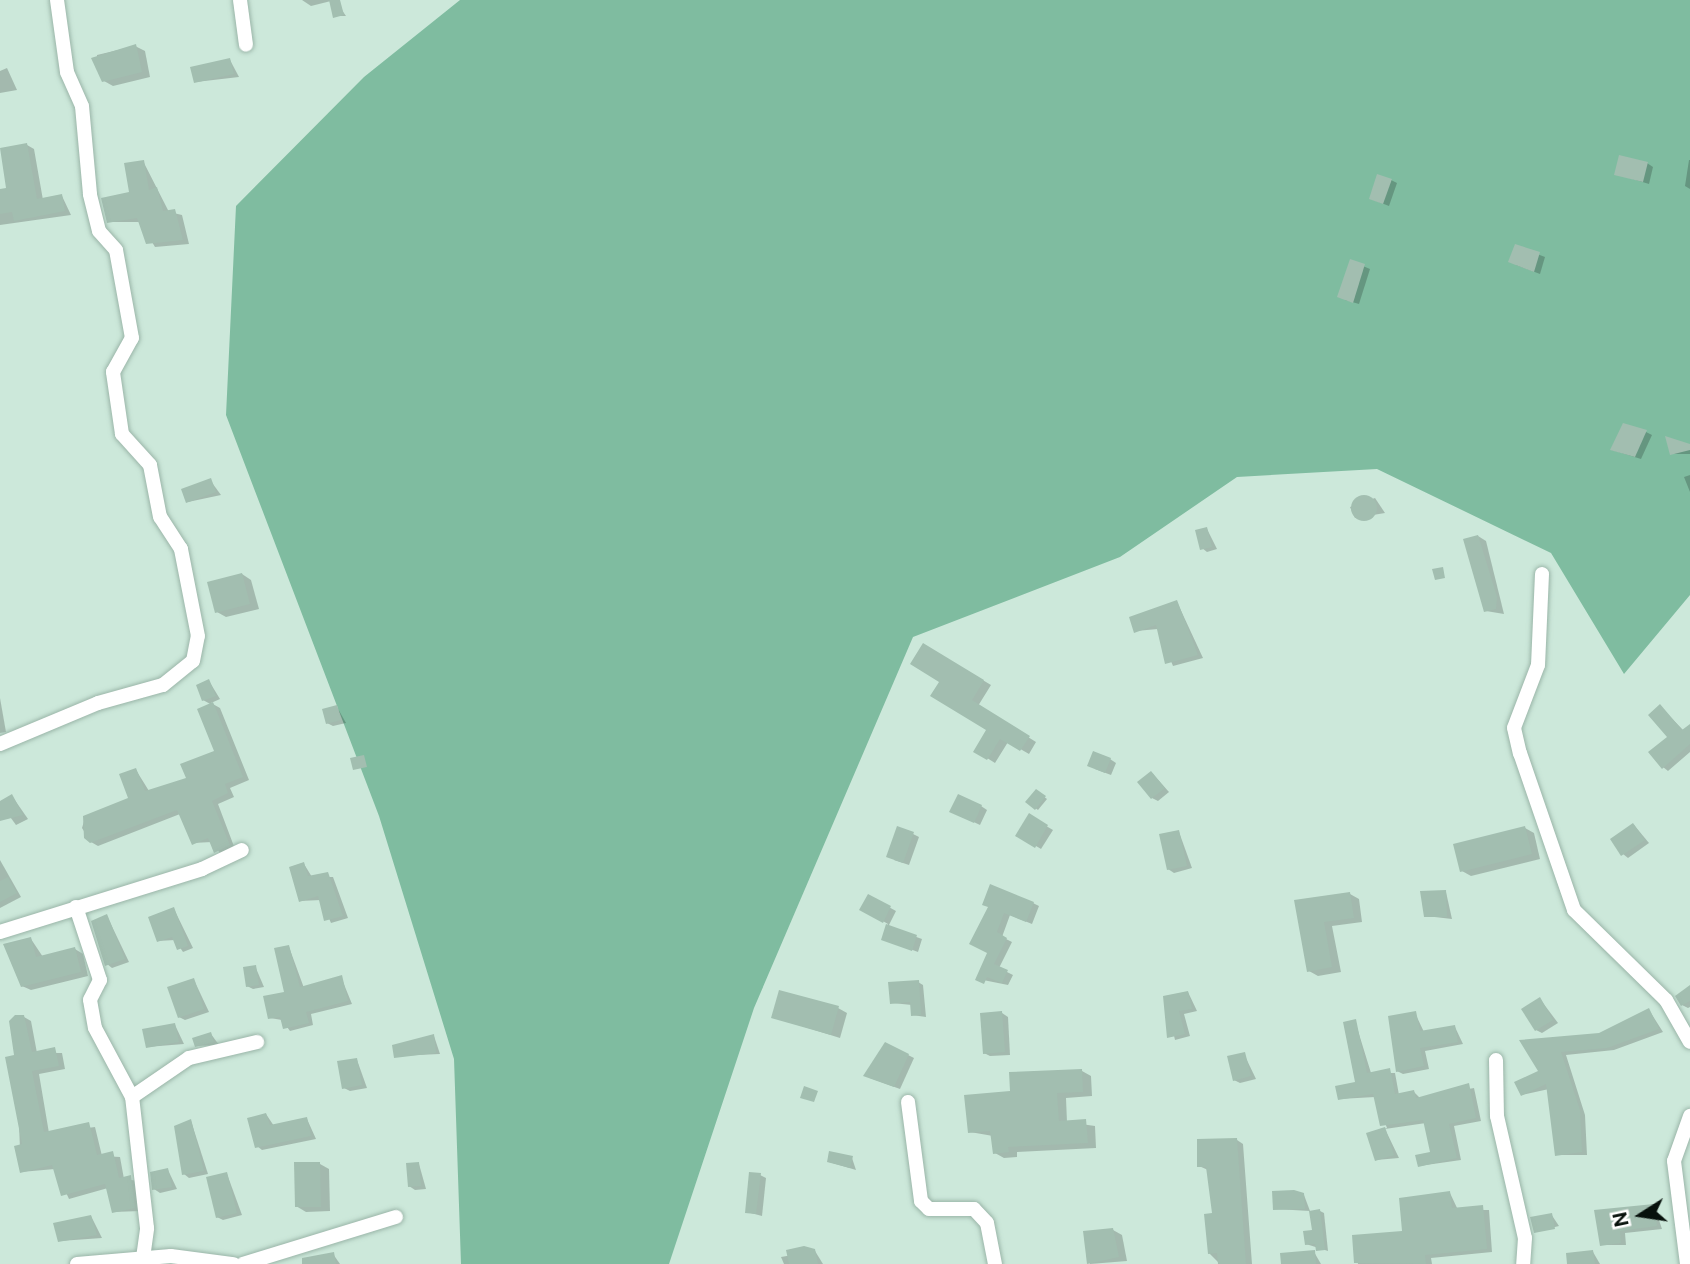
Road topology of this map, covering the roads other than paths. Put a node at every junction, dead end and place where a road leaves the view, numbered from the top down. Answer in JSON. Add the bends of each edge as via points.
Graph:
{"nodes":[{"id":1,"x":57,"y":0,"type":"edge"},
{"id":2,"x":240,"y":0,"type":"edge"},
{"id":3,"x":246,"y":45,"type":"dead end"},
{"id":4,"x":1542,"y":574,"type":"dead end"},
{"id":5,"x":0,"y":744,"type":"edge"},
{"id":6,"x":242,"y":850,"type":"dead end"},
{"id":7,"x":76,"y":907,"type":"junction"},
{"id":8,"x":0,"y":932,"type":"edge"},
{"id":9,"x":257,"y":1042,"type":"dead end"},
{"id":10,"x":1690,"y":1042,"type":"edge"},
{"id":11,"x":1496,"y":1060,"type":"dead end"},
{"id":12,"x":132,"y":1097,"type":"junction"},
{"id":13,"x":908,"y":1102,"type":"dead end"},
{"id":14,"x":1690,"y":1116,"type":"edge"},
{"id":15,"x":396,"y":1217,"type":"dead end"},
{"id":16,"x":143,"y":1258,"type":"junction"},
{"id":17,"x":77,"y":1264,"type":"edge"},
{"id":18,"x":233,"y":1264,"type":"edge"},
{"id":19,"x":243,"y":1264,"type":"edge"},
{"id":20,"x":995,"y":1264,"type":"edge"},
{"id":21,"x":1524,"y":1264,"type":"edge"},
{"id":22,"x":1687,"y":1264,"type":"edge"}],
"edges":[{"from":1,"to":5,"type":"street","via":[[67,72],[82,106],[90,194],[99,230],[116,250],[132,338],[113,372],[121,434],[150,465],[160,517],[181,549],[198,636],[193,661],[163,685],[98,703]]},
{"from":2,"to":3,"type":"street"},
{"from":4,"to":10,"type":"street","via":[[1538,665],[1514,728],[1520,753],[1574,910],[1666,1000]]},
{"from":6,"to":7,"type":"street","via":[[202,869]]},
{"from":7,"to":8,"type":"street"},
{"from":7,"to":12,"type":"street","via":[[100,980],[90,1000],[95,1028]]},
{"from":9,"to":12,"type":"street","via":[[189,1058]]},
{"from":11,"to":21,"type":"street","via":[[1497,1116],[1525,1238]]},
{"from":12,"to":16,"type":"street","via":[[147,1228]]},
{"from":13,"to":20,"type":"street","via":[[921,1201],[929,1209],[974,1209],[987,1223]]},
{"from":14,"to":22,"type":"street","via":[[1674,1161]]},
{"from":15,"to":19,"type":"street"},
{"from":16,"to":17,"type":"street"},
{"from":16,"to":18,"type":"street"}]}
